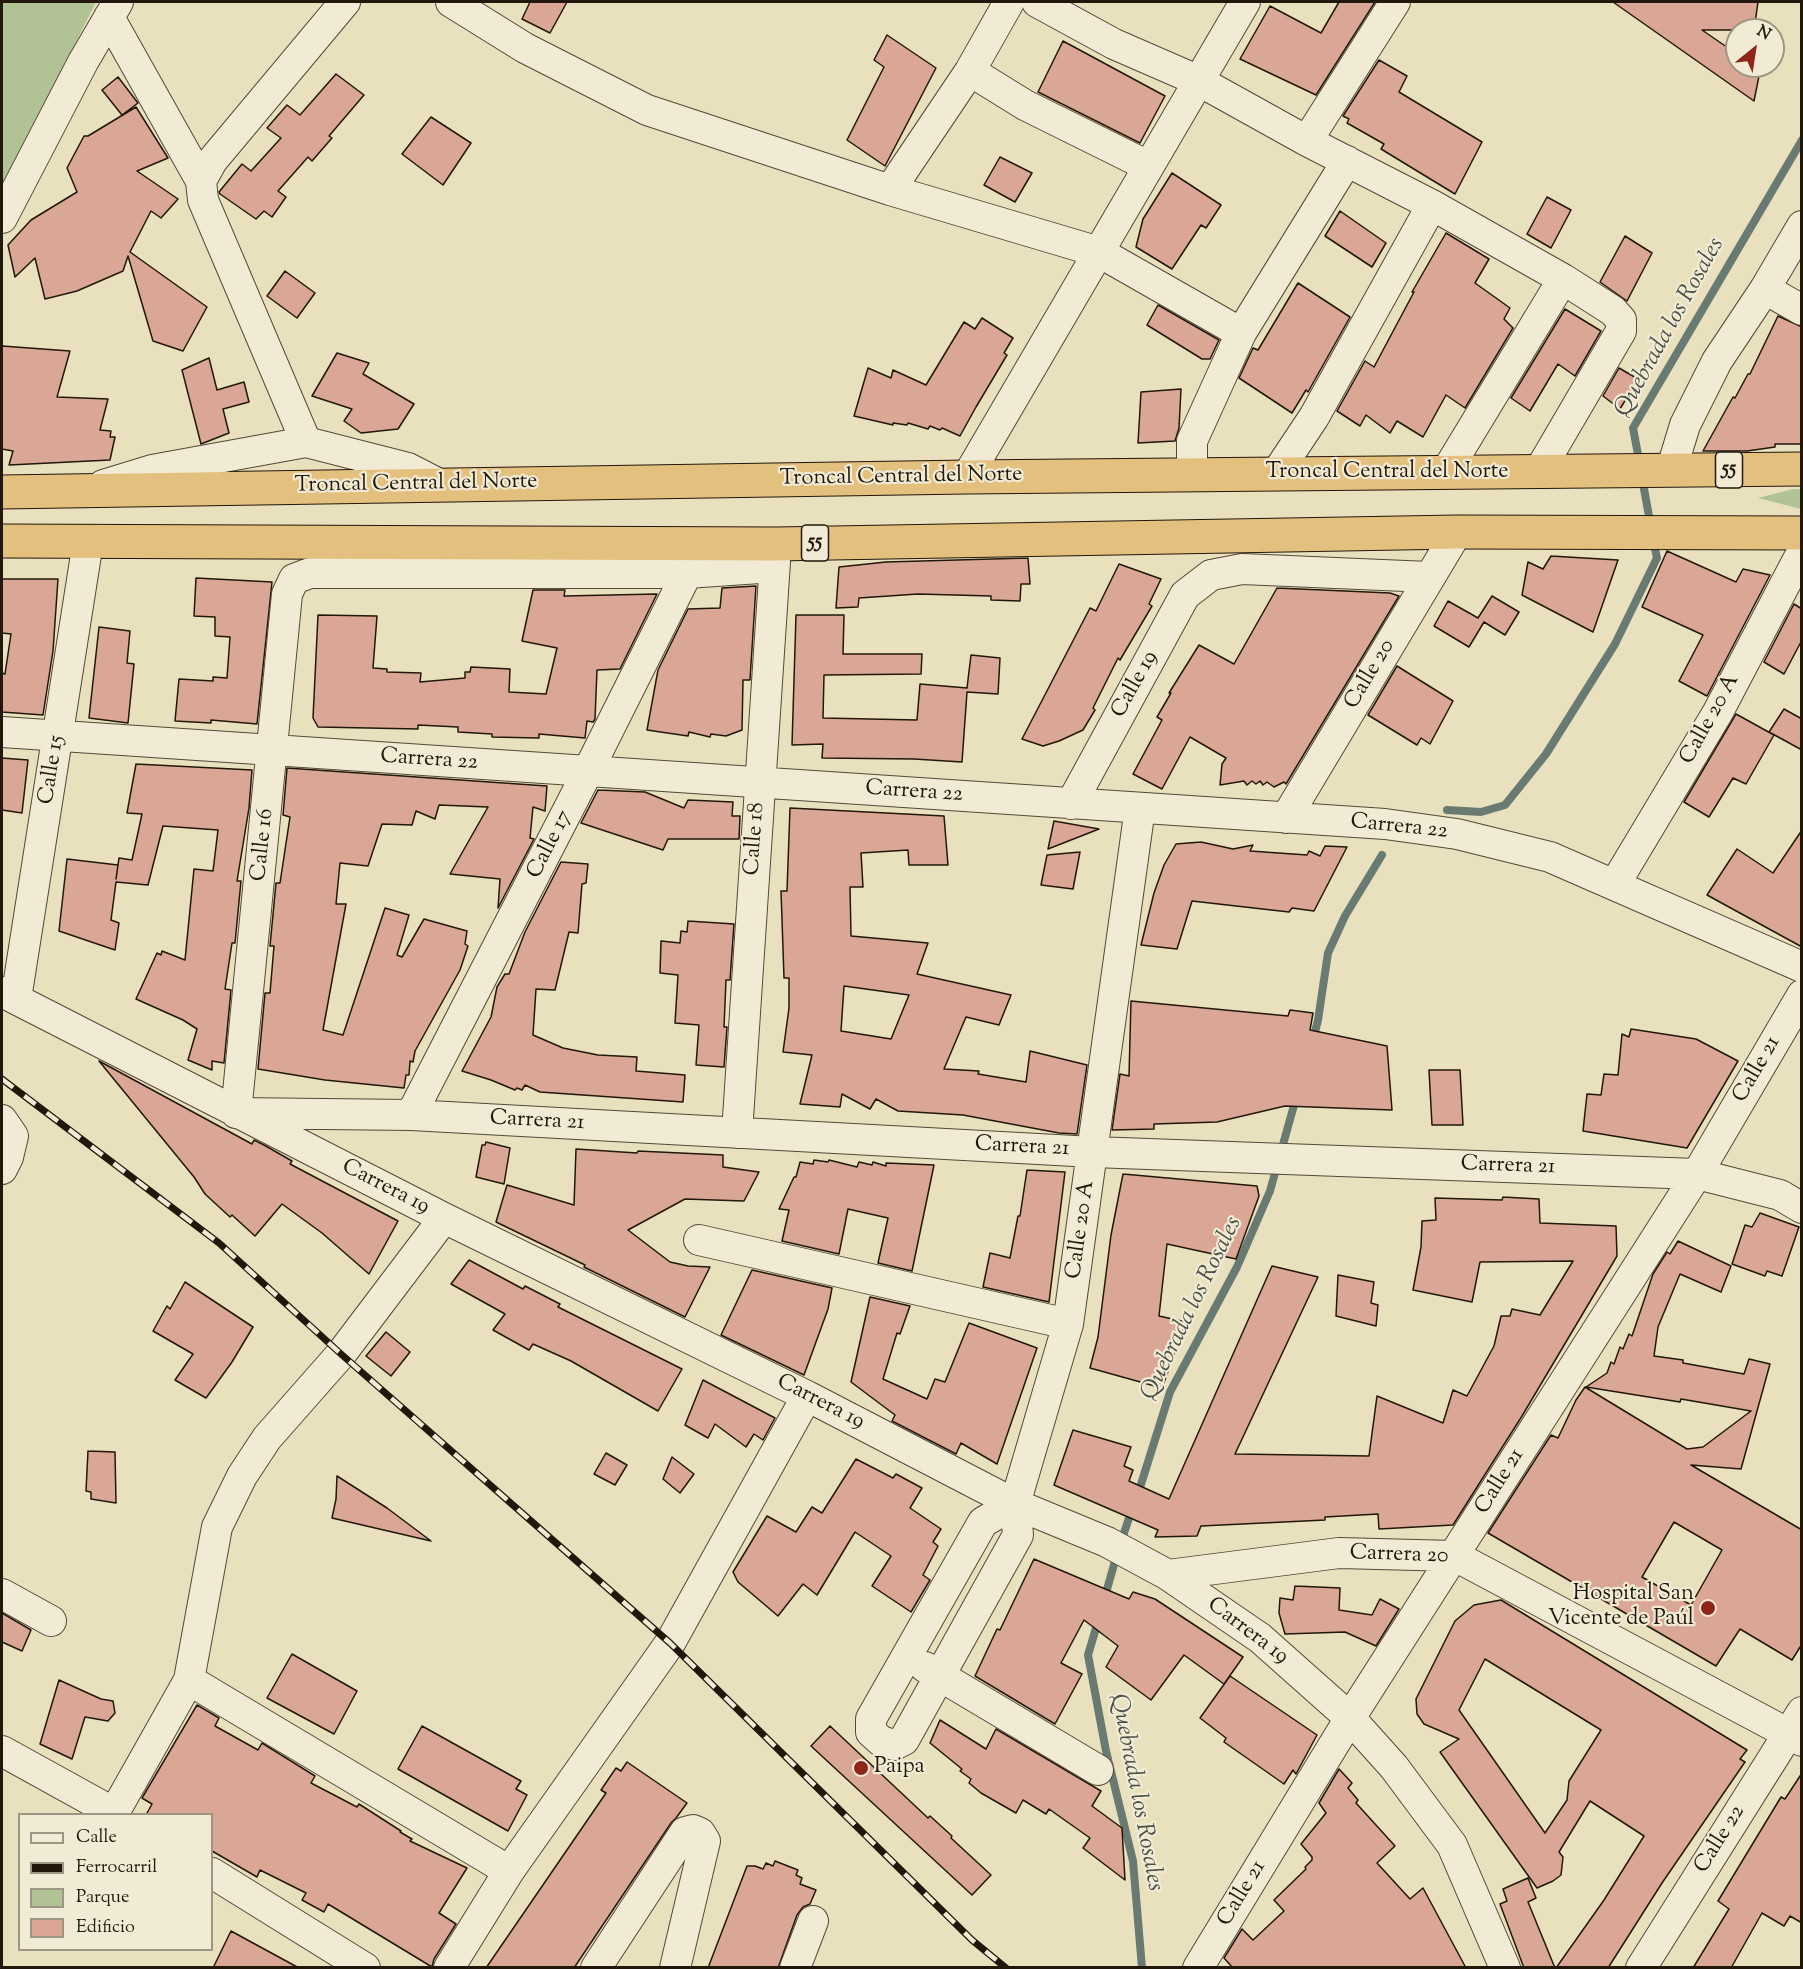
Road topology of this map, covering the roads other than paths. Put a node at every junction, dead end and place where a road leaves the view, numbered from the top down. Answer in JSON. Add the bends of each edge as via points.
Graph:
{"nodes":[{"id":1,"x":345,"y":2,"type":"edge"},
{"id":2,"x":451,"y":2,"type":"edge"},
{"id":3,"x":1037,"y":2,"type":"edge"},
{"id":4,"x":1245,"y":2,"type":"edge"},
{"id":5,"x":1395,"y":2,"type":"edge"},
{"id":6,"x":999,"y":4,"type":"edge"},
{"id":7,"x":114,"y":9,"type":"edge"},
{"id":8,"x":970,"y":71,"type":"junction"},
{"id":9,"x":1199,"y":81,"type":"junction"},
{"id":10,"x":1307,"y":141,"type":"junction"},
{"id":11,"x":1347,"y":161,"type":"junction"},
{"id":12,"x":1148,"y":166,"type":"junction"},
{"id":13,"x":201,"y":182,"type":"junction"},
{"id":14,"x":890,"y":190,"type":"junction"},
{"id":15,"x":1432,"y":206,"type":"junction"},
{"id":16,"x":2,"y":218,"type":"edge"},
{"id":17,"x":1802,"y":226,"type":"edge"},
{"id":18,"x":1099,"y":252,"type":"junction"},
{"id":19,"x":1563,"y":279,"type":"junction"},
{"id":20,"x":1764,"y":289,"type":"junction"},
{"id":21,"x":1802,"y":310,"type":"edge"},
{"id":22,"x":1241,"y":333,"type":"junction"},
{"id":23,"x":306,"y":442,"type":"junction"},
{"id":24,"x":1802,"y":469,"type":"edge"},
{"id":25,"x":1654,"y":471,"type":"junction"},
{"id":26,"x":1446,"y":472,"type":"junction"},
{"id":27,"x":1538,"y":472,"type":"junction"},
{"id":28,"x":1192,"y":474,"type":"junction"},
{"id":29,"x":1276,"y":474,"type":"junction"},
{"id":30,"x":967,"y":477,"type":"junction"},
{"id":31,"x":439,"y":484,"type":"junction"},
{"id":32,"x":82,"y":491,"type":"junction"},
{"id":33,"x":2,"y":492,"type":"edge"},
{"id":34,"x":1457,"y":532,"type":"junction"},
{"id":35,"x":1802,"y":533,"type":"edge"},
{"id":36,"x":2,"y":541,"type":"edge"},
{"id":37,"x":88,"y":542,"type":"junction"},
{"id":38,"x":1802,"y":552,"type":"edge"},
{"id":39,"x":775,"y":555,"type":"junction"},
{"id":40,"x":687,"y":573,"type":"junction"},
{"id":41,"x":1429,"y":577,"type":"junction"},
{"id":42,"x":2,"y":732,"type":"edge"},
{"id":43,"x":59,"y":736,"type":"junction"},
{"id":44,"x":273,"y":750,"type":"junction"},
{"id":45,"x":588,"y":771,"type":"junction"},
{"id":46,"x":760,"y":783,"type":"junction"},
{"id":47,"x":1071,"y":804,"type":"junction"},
{"id":48,"x":1140,"y":808,"type":"junction"},
{"id":49,"x":1286,"y":818,"type":"junction"},
{"id":50,"x":1615,"y":884,"type":"junction"},
{"id":51,"x":1802,"y":967,"type":"edge"},
{"id":52,"x":9,"y":995,"type":"edge"},
{"id":53,"x":1802,"y":995,"type":"edge"},
{"id":54,"x":236,"y":1113,"type":"junction"},
{"id":55,"x":411,"y":1115,"type":"junction"},
{"id":56,"x":2,"y":1120,"type":"edge"},
{"id":57,"x":737,"y":1133,"type":"junction"},
{"id":58,"x":1093,"y":1152,"type":"junction"},
{"id":59,"x":2,"y":1168,"type":"edge"},
{"id":60,"x":1697,"y":1174,"type":"junction"},
{"id":61,"x":1802,"y":1208,"type":"edge"},
{"id":62,"x":444,"y":1218,"type":"junction"},
{"id":63,"x":699,"y":1240,"type":"dead end"},
{"id":64,"x":1068,"y":1324,"type":"junction"},
{"id":65,"x":807,"y":1396,"type":"junction"},
{"id":66,"x":1015,"y":1504,"type":"junction"},
{"id":67,"x":1455,"y":1556,"type":"junction"},
{"id":68,"x":1161,"y":1570,"type":"junction"},
{"id":69,"x":2,"y":1594,"type":"edge"},
{"id":70,"x":51,"y":1621,"type":"dead end"},
{"id":71,"x":907,"y":1656,"type":"junction"},
{"id":72,"x":941,"y":1676,"type":"junction"},
{"id":73,"x":189,"y":1680,"type":"junction"},
{"id":74,"x":1350,"y":1718,"type":"junction"},
{"id":75,"x":1797,"y":1729,"type":"edge"},
{"id":76,"x":2,"y":1750,"type":"edge"},
{"id":77,"x":1098,"y":1770,"type":"dead end"},
{"id":78,"x":113,"y":1813,"type":"edge"},
{"id":79,"x":116,"y":1813,"type":"edge"},
{"id":80,"x":510,"y":1871,"type":"junction"},
{"id":81,"x":213,"y":1874,"type":"edge"},
{"id":82,"x":813,"y":1921,"type":"dead end"},
{"id":83,"x":364,"y":1968,"type":"edge"},
{"id":84,"x":449,"y":1968,"type":"edge"},
{"id":85,"x":596,"y":1968,"type":"edge"},
{"id":86,"x":675,"y":1968,"type":"edge"},
{"id":87,"x":795,"y":1968,"type":"edge"},
{"id":88,"x":1198,"y":1968,"type":"edge"},
{"id":89,"x":1505,"y":1968,"type":"edge"},
{"id":90,"x":1641,"y":1968,"type":"edge"}],
"edges":[{"from":1,"to":13,"type":"street","via":[[212,161]]},
{"from":2,"to":14,"type":"street","via":[[525,48],[647,110]]},
{"from":3,"to":9,"type":"street","via":[[1114,44]]},
{"from":4,"to":9,"type":"street"},
{"from":5,"to":10,"type":"street"},
{"from":6,"to":8,"type":"street"},
{"from":7,"to":13,"type":"street"},
{"from":7,"to":16,"type":"street"},
{"from":8,"to":12,"type":"street","via":[[1025,105]]},
{"from":8,"to":14,"type":"street"},
{"from":9,"to":10,"type":"street"},
{"from":9,"to":12,"type":"street"},
{"from":10,"to":11,"type":"street"},
{"from":11,"to":15,"type":"street"},
{"from":11,"to":22,"type":"street"},
{"from":12,"to":18,"type":"street"},
{"from":13,"to":23,"type":"street","via":[[203,200]]},
{"from":14,"to":18,"type":"street"},
{"from":15,"to":19,"type":"street"},
{"from":15,"to":29,"type":"street","via":[[1314,417]]},
{"from":17,"to":20,"type":"street"},
{"from":18,"to":22,"type":"street"},
{"from":18,"to":30,"type":"street"},
{"from":19,"to":26,"type":"street"},
{"from":19,"to":27,"type":"street","via":[[1613,311],[1621,320],[1621,332]]},
{"from":20,"to":21,"type":"street"},
{"from":20,"to":25,"type":"street"},
{"from":22,"to":28,"type":"street","via":[[1191,441]]},
{"from":23,"to":31,"type":"street","via":[[408,468]]},
{"from":23,"to":32,"type":"street","via":[[152,470]]},
{"from":24,"to":25,"type":"highway","name":"Troncal Central del Norte","number":"55"},
{"from":25,"to":27,"type":"highway","name":"Troncal Central del Norte","number":"55"},
{"from":26,"to":27,"type":"highway","name":"Troncal Central del Norte","number":"55"},
{"from":26,"to":29,"type":"highway","name":"Troncal Central del Norte","number":"55"},
{"from":28,"to":29,"type":"highway","name":"Troncal Central del Norte","number":"55"},
{"from":28,"to":30,"type":"highway","name":"Troncal Central del Norte","number":"55"},
{"from":30,"to":31,"type":"highway","name":"Troncal Central del Norte","number":"55"},
{"from":31,"to":32,"type":"highway","name":"Troncal Central del Norte","number":"55"},
{"from":32,"to":33,"type":"highway","name":"Troncal Central del Norte","number":"55"},
{"from":34,"to":35,"type":"highway","number":"55"},
{"from":34,"to":39,"type":"highway","number":"55"},
{"from":34,"to":41,"type":"street","name":"Calle 20"},
{"from":36,"to":37,"type":"highway","number":"55"},
{"from":37,"to":39,"type":"highway","number":"55"},
{"from":37,"to":43,"type":"street","name":"Calle 15"},
{"from":38,"to":50,"type":"street","name":"Calle 20 A","via":[[1718,712]]},
{"from":39,"to":40,"type":"street"},
{"from":39,"to":46,"type":"street","name":"Calle 18"},
{"from":40,"to":44,"type":"street","name":"Calle 16","via":[[310,573],[294,579],[287,594]]},
{"from":40,"to":45,"type":"street","name":"Calle 17"},
{"from":41,"to":47,"type":"street","name":"Calle 19","via":[[1242,569],[1211,575],[1185,595]]},
{"from":41,"to":49,"type":"street","name":"Calle 20"},
{"from":42,"to":43,"type":"street","name":"Carrera 22"},
{"from":43,"to":44,"type":"street","name":"Carrera 22"},
{"from":43,"to":52,"type":"street","name":"Calle 15"},
{"from":44,"to":45,"type":"street","name":"Carrera 22"},
{"from":44,"to":54,"type":"street","name":"Calle 16"},
{"from":45,"to":46,"type":"street","name":"Carrera 22"},
{"from":45,"to":55,"type":"street","name":"Calle 17"},
{"from":46,"to":47,"type":"street","name":"Carrera 22"},
{"from":46,"to":57,"type":"street","name":"Calle 18"},
{"from":47,"to":48,"type":"street","name":"Carrera 22"},
{"from":48,"to":49,"type":"street","name":"Carrera 22"},
{"from":48,"to":58,"type":"street","name":"Calle 20 A"},
{"from":49,"to":50,"type":"street","name":"Carrera 22","via":[[1385,824],[1457,834],[1550,857]]},
{"from":50,"to":51,"type":"street","name":"Carrera 22"},
{"from":52,"to":54,"type":"street","name":"Carrera 19"},
{"from":53,"to":60,"type":"street","name":"Calle 21"},
{"from":54,"to":55,"type":"street","name":"Carrera 21"},
{"from":54,"to":62,"type":"street","name":"Carrera 19"},
{"from":55,"to":57,"type":"street","name":"Carrera 21"},
{"from":56,"to":59,"type":"street","via":[[13,1136]]},
{"from":57,"to":58,"type":"street","name":"Carrera 21"},
{"from":58,"to":60,"type":"street","name":"Carrera 21"},
{"from":58,"to":64,"type":"street","name":"Calle 20 A"},
{"from":60,"to":61,"type":"street","name":"Carrera 21","via":[[1780,1195]]},
{"from":60,"to":67,"type":"street","name":"Calle 21"},
{"from":62,"to":65,"type":"street","name":"Carrera 19"},
{"from":62,"to":73,"type":"street","via":[[341,1354],[267,1438],[242,1476],[217,1527]]},
{"from":63,"to":64,"type":"street"},
{"from":64,"to":66,"type":"street","name":"Calle 20 A"},
{"from":65,"to":66,"type":"street","name":"Carrera 19"},
{"from":65,"to":80,"type":"street","via":[[670,1643]]},
{"from":66,"to":68,"type":"street","name":"Carrera 19","via":[[1107,1542]]},
{"from":66,"to":71,"type":"street","name":"Calle 20 A","via":[[983,1522]]},
{"from":66,"to":72,"type":"street","name":"Calle 20 A","via":[[1018,1535]]},
{"from":67,"to":68,"type":"street","name":"Carrera 20","via":[[1339,1553]]},
{"from":67,"to":74,"type":"street","name":"Calle 21"},
{"from":67,"to":75,"type":"street","name":"Carrera 20"},
{"from":68,"to":74,"type":"street","name":"Carrera 19","via":[[1260,1638]]},
{"from":69,"to":70,"type":"street"},
{"from":71,"to":72,"type":"street"},
{"from":71,"to":72,"type":"street","name":"Calle 20 A","via":[[871,1719],[871,1732],[881,1741],[894,1745],[904,1740]]},
{"from":72,"to":77,"type":"street"},
{"from":73,"to":79,"type":"street"},
{"from":73,"to":80,"type":"street"},
{"from":74,"to":88,"type":"street","name":"Calle 21"},
{"from":74,"to":89,"type":"street","name":"Carrera 19","via":[[1394,1767],[1452,1845]]},
{"from":75,"to":90,"type":"street","name":"Calle 22"},
{"from":76,"to":78,"type":"street"},
{"from":80,"to":84,"type":"street"},
{"from":81,"to":83,"type":"street"},
{"from":82,"to":87,"type":"street"},
{"from":85,"to":86,"type":"street","via":[[685,1832],[693,1830],[705,1841]]}]}
